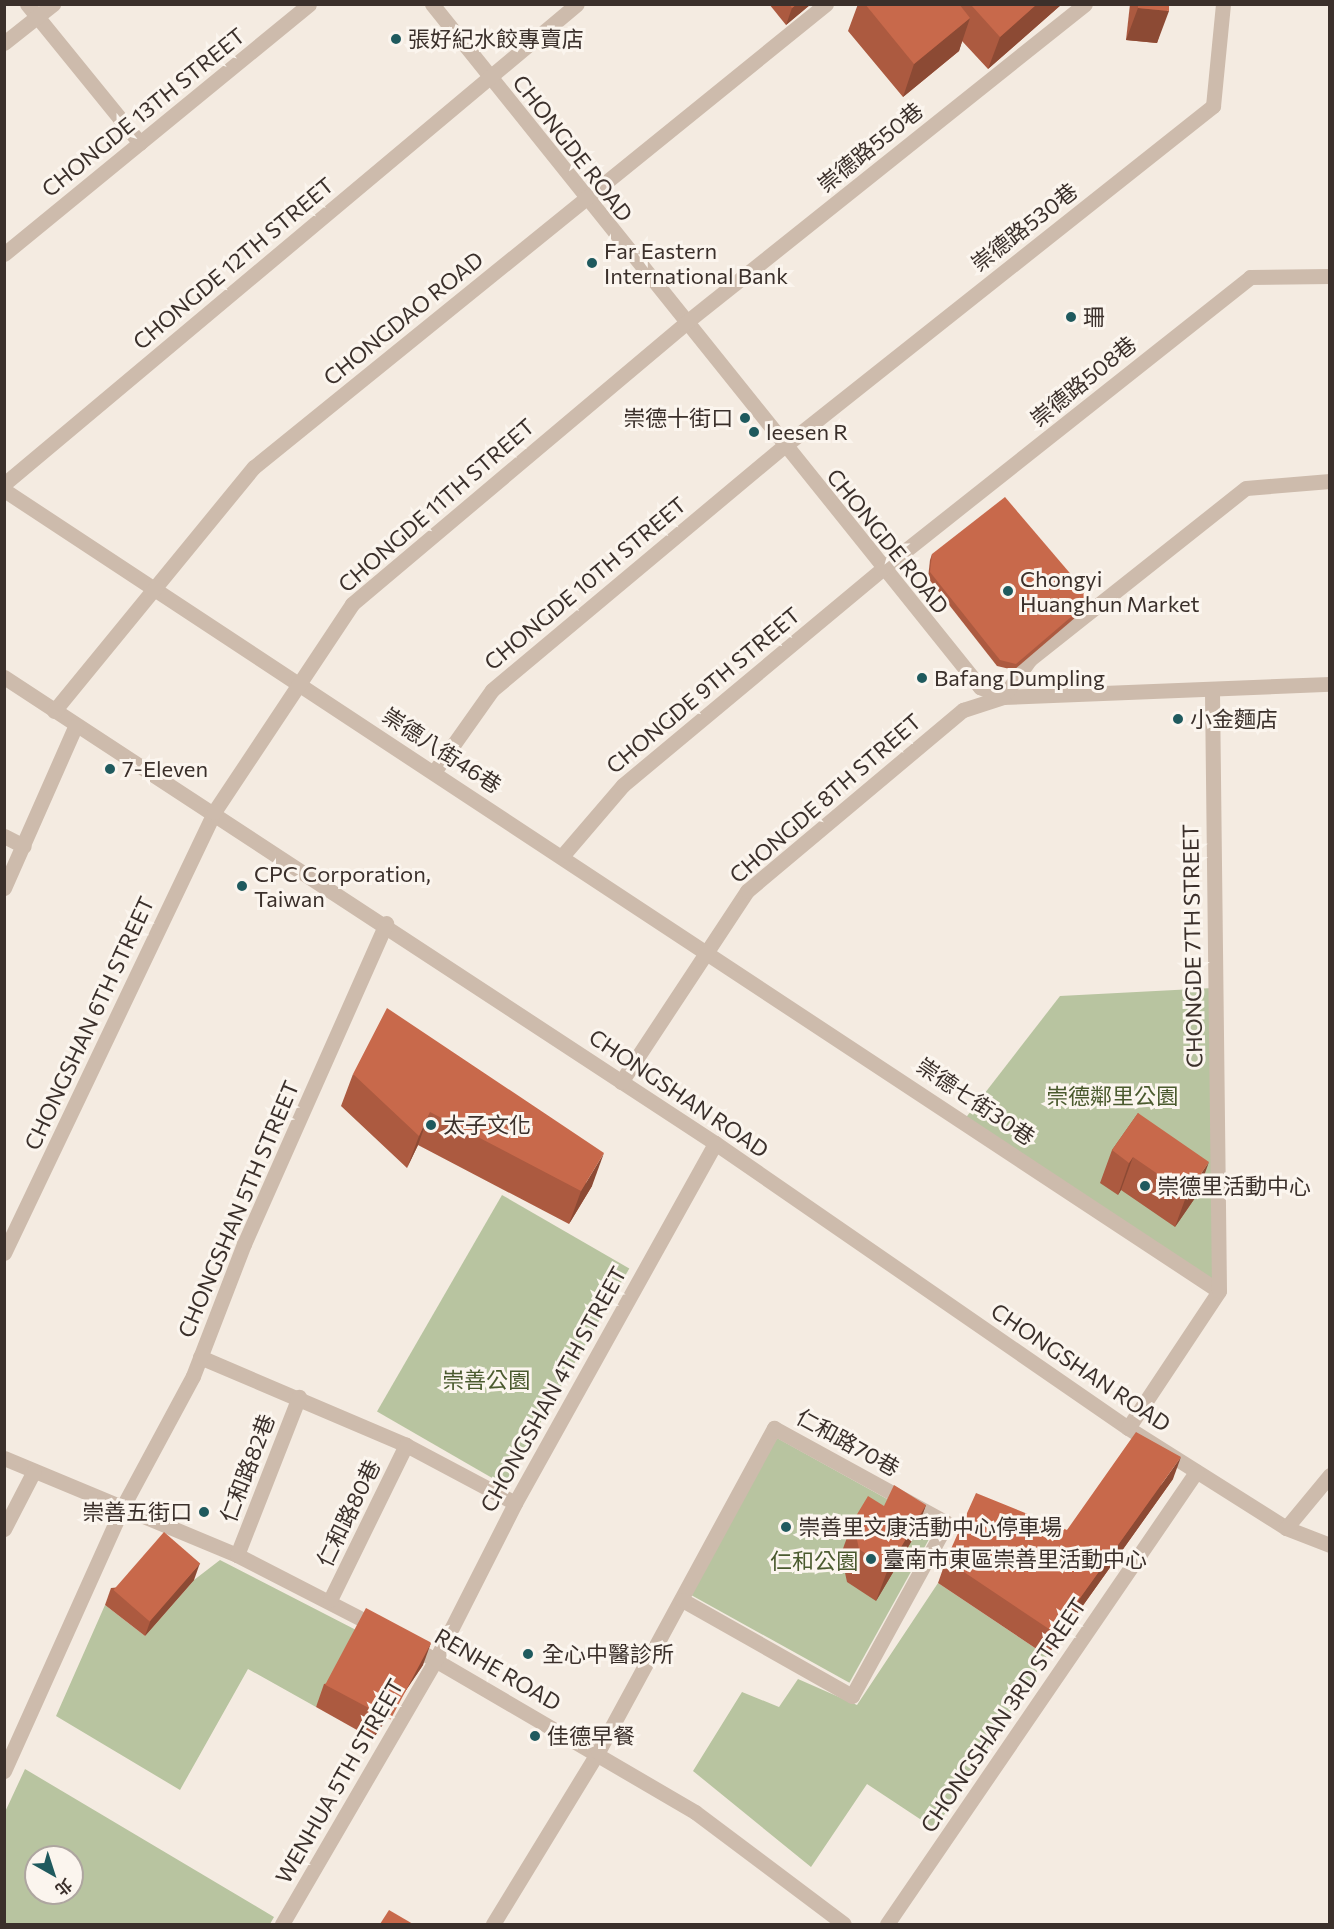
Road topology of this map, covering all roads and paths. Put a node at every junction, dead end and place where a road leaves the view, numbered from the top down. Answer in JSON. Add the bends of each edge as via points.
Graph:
{"nodes":[{"id":1,"x":27,"y":4,"type":"edge"},
{"id":2,"x":53,"y":4,"type":"edge"},
{"id":3,"x":309,"y":4,"type":"edge"},
{"id":4,"x":432,"y":4,"type":"edge"},
{"id":5,"x":577,"y":4,"type":"edge"},
{"id":6,"x":826,"y":4,"type":"edge"},
{"id":7,"x":1085,"y":4,"type":"edge"},
{"id":8,"x":1223,"y":4,"type":"edge"},
{"id":9,"x":38,"y":17,"type":"junction"},
{"id":10,"x":4,"y":44,"type":"edge"},
{"id":11,"x":490,"y":77,"type":"junction"},
{"id":12,"x":140,"y":143,"type":"junction"},
{"id":13,"x":585,"y":201,"type":"junction"},
{"id":14,"x":4,"y":254,"type":"edge"},
{"id":15,"x":1329,"y":276,"type":"edge"},
{"id":16,"x":684,"y":324,"type":"junction"},
{"id":17,"x":783,"y":447,"type":"junction"},
{"id":18,"x":1329,"y":481,"type":"edge"},
{"id":19,"x":4,"y":484,"type":"edge"},
{"id":20,"x":4,"y":490,"type":"edge"},
{"id":21,"x":882,"y":569,"type":"junction"},
{"id":22,"x":151,"y":587,"type":"junction"},
{"id":23,"x":4,"y":677,"type":"edge"},
{"id":24,"x":299,"y":684,"type":"junction"},
{"id":25,"x":1329,"y":684,"type":"edge"},
{"id":26,"x":1212,"y":689,"type":"junction"},
{"id":27,"x":1003,"y":697,"type":"junction"},
{"id":28,"x":54,"y":711,"type":"junction"},
{"id":29,"x":76,"y":725,"type":"junction"},
{"id":30,"x":434,"y":772,"type":"junction"},
{"id":31,"x":214,"y":812,"type":"junction"},
{"id":32,"x":4,"y":836,"type":"edge"},
{"id":33,"x":24,"y":846,"type":"junction"},
{"id":34,"x":563,"y":855,"type":"junction"},
{"id":35,"x":4,"y":888,"type":"edge"},
{"id":36,"x":386,"y":923,"type":"junction"},
{"id":37,"x":708,"y":950,"type":"junction"},
{"id":38,"x":621,"y":1082,"type":"junction"},
{"id":39,"x":715,"y":1143,"type":"junction"},
{"id":40,"x":4,"y":1253,"type":"edge"},
{"id":41,"x":1220,"y":1291,"type":"junction"},
{"id":42,"x":200,"y":1357,"type":"junction"},
{"id":43,"x":299,"y":1397,"type":"junction"},
{"id":44,"x":1128,"y":1428,"type":"junction"},
{"id":45,"x":406,"y":1445,"type":"junction"},
{"id":46,"x":4,"y":1458,"type":"edge"},
{"id":47,"x":34,"y":1471,"type":"junction"},
{"id":48,"x":1196,"y":1472,"type":"junction"},
{"id":49,"x":1329,"y":1475,"type":"edge"},
{"id":50,"x":515,"y":1503,"type":"junction"},
{"id":51,"x":122,"y":1508,"type":"junction"},
{"id":52,"x":1286,"y":1528,"type":"junction"},
{"id":53,"x":4,"y":1529,"type":"edge"},
{"id":54,"x":1329,"y":1545,"type":"edge"},
{"id":55,"x":237,"y":1555,"type":"junction"},
{"id":56,"x":330,"y":1600,"type":"junction"},
{"id":57,"x":682,"y":1600,"type":"junction"},
{"id":58,"x":436,"y":1659,"type":"junction"},
{"id":59,"x":598,"y":1752,"type":"junction"},
{"id":60,"x":4,"y":1771,"type":"edge"},
{"id":61,"x":282,"y":1924,"type":"edge"},
{"id":62,"x":493,"y":1924,"type":"edge"},
{"id":63,"x":844,"y":1924,"type":"edge"},
{"id":64,"x":887,"y":1924,"type":"edge"}],
"edges":[{"from":1,"to":9,"type":"street"},
{"from":2,"to":9,"type":"street"},
{"from":3,"to":12,"type":"street","name":"CHONGDE 13TH STREET"},
{"from":4,"to":11,"type":"street","name":"CHONGDE ROAD"},
{"from":5,"to":11,"type":"street","name":"CHONGDE 12TH STREET"},
{"from":6,"to":13,"type":"street","name":"CHONGDAO ROAD"},
{"from":7,"to":16,"type":"street","name":"崇德路550巷"},
{"from":8,"to":17,"type":"street","name":"崇德路530巷","via":[[1213,106]]},
{"from":9,"to":10,"type":"street"},
{"from":9,"to":12,"type":"street"},
{"from":11,"to":13,"type":"street","name":"CHONGDE ROAD"},
{"from":11,"to":19,"type":"street","name":"CHONGDE 12TH STREET"},
{"from":12,"to":14,"type":"street","name":"CHONGDE 13TH STREET"},
{"from":13,"to":16,"type":"street","name":"CHONGDE ROAD"},
{"from":13,"to":22,"type":"street","name":"CHONGDAO ROAD","via":[[254,467]]},
{"from":15,"to":21,"type":"street","name":"崇德路508巷","via":[[1250,277]]},
{"from":16,"to":17,"type":"street","name":"CHONGDE ROAD"},
{"from":16,"to":24,"type":"street","name":"CHONGDE 11TH STREET","via":[[352,604]]},
{"from":17,"to":21,"type":"street","name":"CHONGDE ROAD"},
{"from":17,"to":30,"type":"street","name":"CHONGDE 10TH STREET","via":[[492,690]]},
{"from":18,"to":27,"type":"street","via":[[1246,488],[1030,659]]},
{"from":20,"to":22,"type":"street","name":"崇德八街46巷"},
{"from":21,"to":27,"type":"street","name":"CHONGDE ROAD","via":[[967,675]]},
{"from":21,"to":34,"type":"street","name":"CHONGDE 9TH STREET","via":[[623,785]]},
{"from":22,"to":24,"type":"street","name":"崇德八街46巷"},
{"from":22,"to":28,"type":"street","name":"CHONGDAO ROAD"},
{"from":23,"to":28,"type":"street","name":"CHONGSHAN ROAD"},
{"from":24,"to":30,"type":"street","name":"崇德八街46巷"},
{"from":24,"to":31,"type":"street","name":"CHONGDE 11TH STREET"},
{"from":25,"to":26,"type":"street"},
{"from":26,"to":27,"type":"street"},
{"from":26,"to":41,"type":"street","name":"CHONGDE 7TH STREET"},
{"from":27,"to":37,"type":"street","name":"CHONGDE 8TH STREET","via":[[963,710],[747,891]]},
{"from":28,"to":29,"type":"street","name":"CHONGSHAN ROAD"},
{"from":29,"to":31,"type":"street","name":"CHONGSHAN ROAD"},
{"from":29,"to":33,"type":"street"},
{"from":30,"to":34,"type":"street","name":"崇德八街46巷"},
{"from":31,"to":36,"type":"street","name":"CHONGSHAN ROAD"},
{"from":31,"to":40,"type":"street","name":"CHONGSHAN 6TH STREET"},
{"from":32,"to":33,"type":"street"},
{"from":33,"to":35,"type":"street"},
{"from":34,"to":37,"type":"street","name":"崇德八街46巷"},
{"from":36,"to":38,"type":"street","name":"CHONGSHAN ROAD"},
{"from":36,"to":42,"type":"street","name":"CHONGSHAN 5TH STREET"},
{"from":37,"to":38,"type":"street","name":"CHONGDE 8TH STREET"},
{"from":37,"to":41,"type":"street","name":"崇德七街30巷"},
{"from":38,"to":39,"type":"street","name":"CHONGSHAN ROAD"},
{"from":39,"to":44,"type":"street","name":"CHONGSHAN ROAD"},
{"from":39,"to":50,"type":"street","name":"CHONGSHAN 4TH STREET"},
{"from":41,"to":44,"type":"street"},
{"from":42,"to":43,"type":"street"},
{"from":42,"to":51,"type":"street","name":"CHONGSHAN 5TH STREET"},
{"from":43,"to":45,"type":"street"},
{"from":43,"to":55,"type":"street","name":"仁和路82巷"},
{"from":44,"to":48,"type":"street","name":"CHONGSHAN ROAD"},
{"from":45,"to":50,"type":"street"},
{"from":45,"to":56,"type":"street","name":"仁和路80巷"},
{"from":46,"to":47,"type":"street","name":"RENHE ROAD"},
{"from":47,"to":51,"type":"street","name":"RENHE ROAD"},
{"from":47,"to":53,"type":"street"},
{"from":48,"to":52,"type":"street","name":"CHONGSHAN ROAD"},
{"from":48,"to":64,"type":"street","name":"CHONGSHAN 3RD STREET"},
{"from":49,"to":52,"type":"street"},
{"from":50,"to":58,"type":"street","name":"CHONGSHAN 4TH STREET"},
{"from":51,"to":55,"type":"street","name":"RENHE ROAD"},
{"from":51,"to":60,"type":"street","name":"CHONGSHAN 5TH STREET"},
{"from":52,"to":54,"type":"street","name":"CHONGSHAN ROAD"},
{"from":55,"to":56,"type":"street","name":"RENHE ROAD"},
{"from":56,"to":58,"type":"street","name":"RENHE ROAD"},
{"from":57,"to":57,"type":"street","name":"仁和路70巷","via":[[852,1696],[947,1523],[774,1428]]},
{"from":57,"to":59,"type":"street","name":"仁和路70巷"},
{"from":58,"to":59,"type":"street","name":"RENHE ROAD"},
{"from":58,"to":61,"type":"street","name":"WENHUA 5TH STREET"},
{"from":59,"to":62,"type":"street","name":"仁和路70巷"},
{"from":59,"to":63,"type":"street","name":"RENHE ROAD","via":[[696,1812]]}]}
